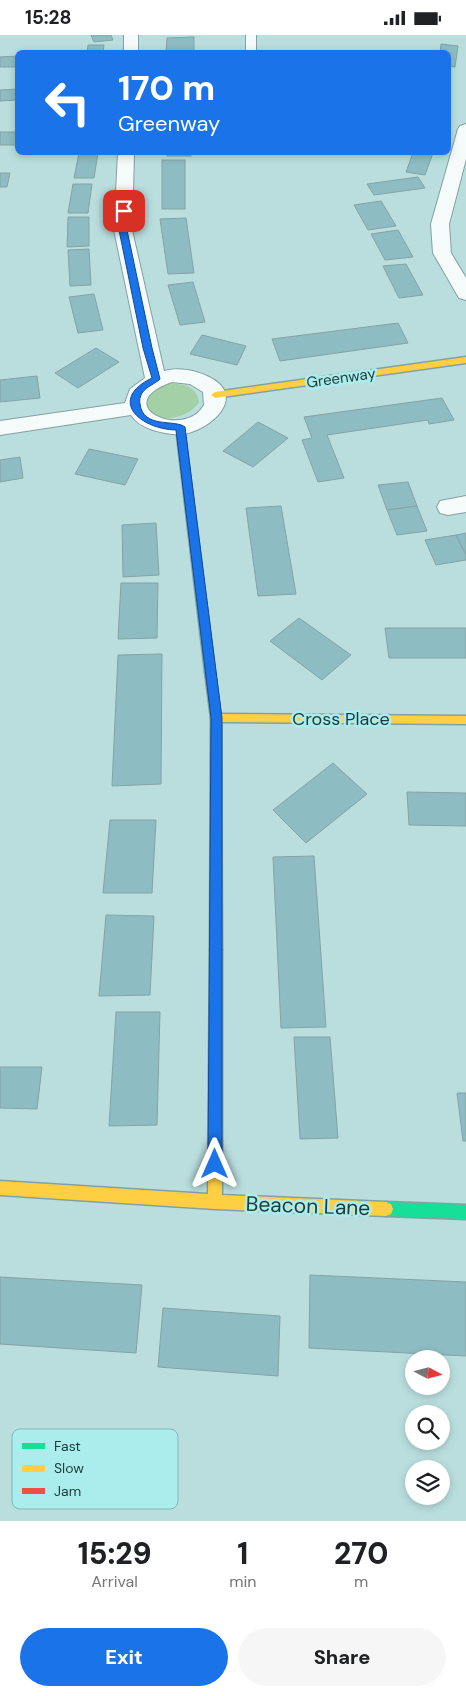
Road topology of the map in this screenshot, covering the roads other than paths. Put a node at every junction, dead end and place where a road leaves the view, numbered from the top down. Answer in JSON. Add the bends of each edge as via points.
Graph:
{"nodes":[{"id":1,"x":132,"y":35,"type":"edge"},
{"id":2,"x":251,"y":35,"type":"edge"},
{"id":3,"x":131,"y":50,"type":"edge"},
{"id":4,"x":251,"y":50,"type":"edge"},
{"id":5,"x":466,"y":129,"type":"edge"},
{"id":6,"x":126,"y":155,"type":"edge"},
{"id":7,"x":466,"y":293,"type":"edge"},
{"id":8,"x":466,"y":360,"type":"edge"},
{"id":9,"x":156,"y":379,"type":"junction"},
{"id":10,"x":215,"y":395,"type":"junction"},
{"id":11,"x":136,"y":408,"type":"junction"},
{"id":12,"x":180,"y":427,"type":"junction"},
{"id":13,"x":0,"y":428,"type":"edge"},
{"id":14,"x":216,"y":718,"type":"junction"},
{"id":15,"x":466,"y":720,"type":"edge"},
{"id":16,"x":0,"y":1188,"type":"edge"},
{"id":17,"x":215,"y":1202,"type":"junction"},
{"id":18,"x":466,"y":1212,"type":"edge"}],
"edges":[{"from":1,"to":3,"type":"street"},
{"from":2,"to":4,"type":"lane"},
{"from":5,"to":7,"type":"street","via":[[440,224],[442,253]]},
{"from":6,"to":9,"type":"street","via":[[123,230]]},
{"from":8,"to":10,"type":"street","name":"Greenway"},
{"from":9,"to":10,"type":"street","via":[[186,376],[199,380]]},
{"from":9,"to":11,"type":"street","via":[[139,391],[135,399]]},
{"from":10,"to":12,"type":"street","via":[[215,406],[209,416]]},
{"from":11,"to":12,"type":"street","via":[[152,423]]},
{"from":11,"to":13,"type":"street"},
{"from":12,"to":14,"type":"street"},
{"from":14,"to":15,"type":"street","name":"Cross Place"},
{"from":14,"to":17,"type":"street"},
{"from":16,"to":17,"type":"street","name":"Beacon Lane"},
{"from":17,"to":18,"type":"street","name":"Beacon Lane"}]}
